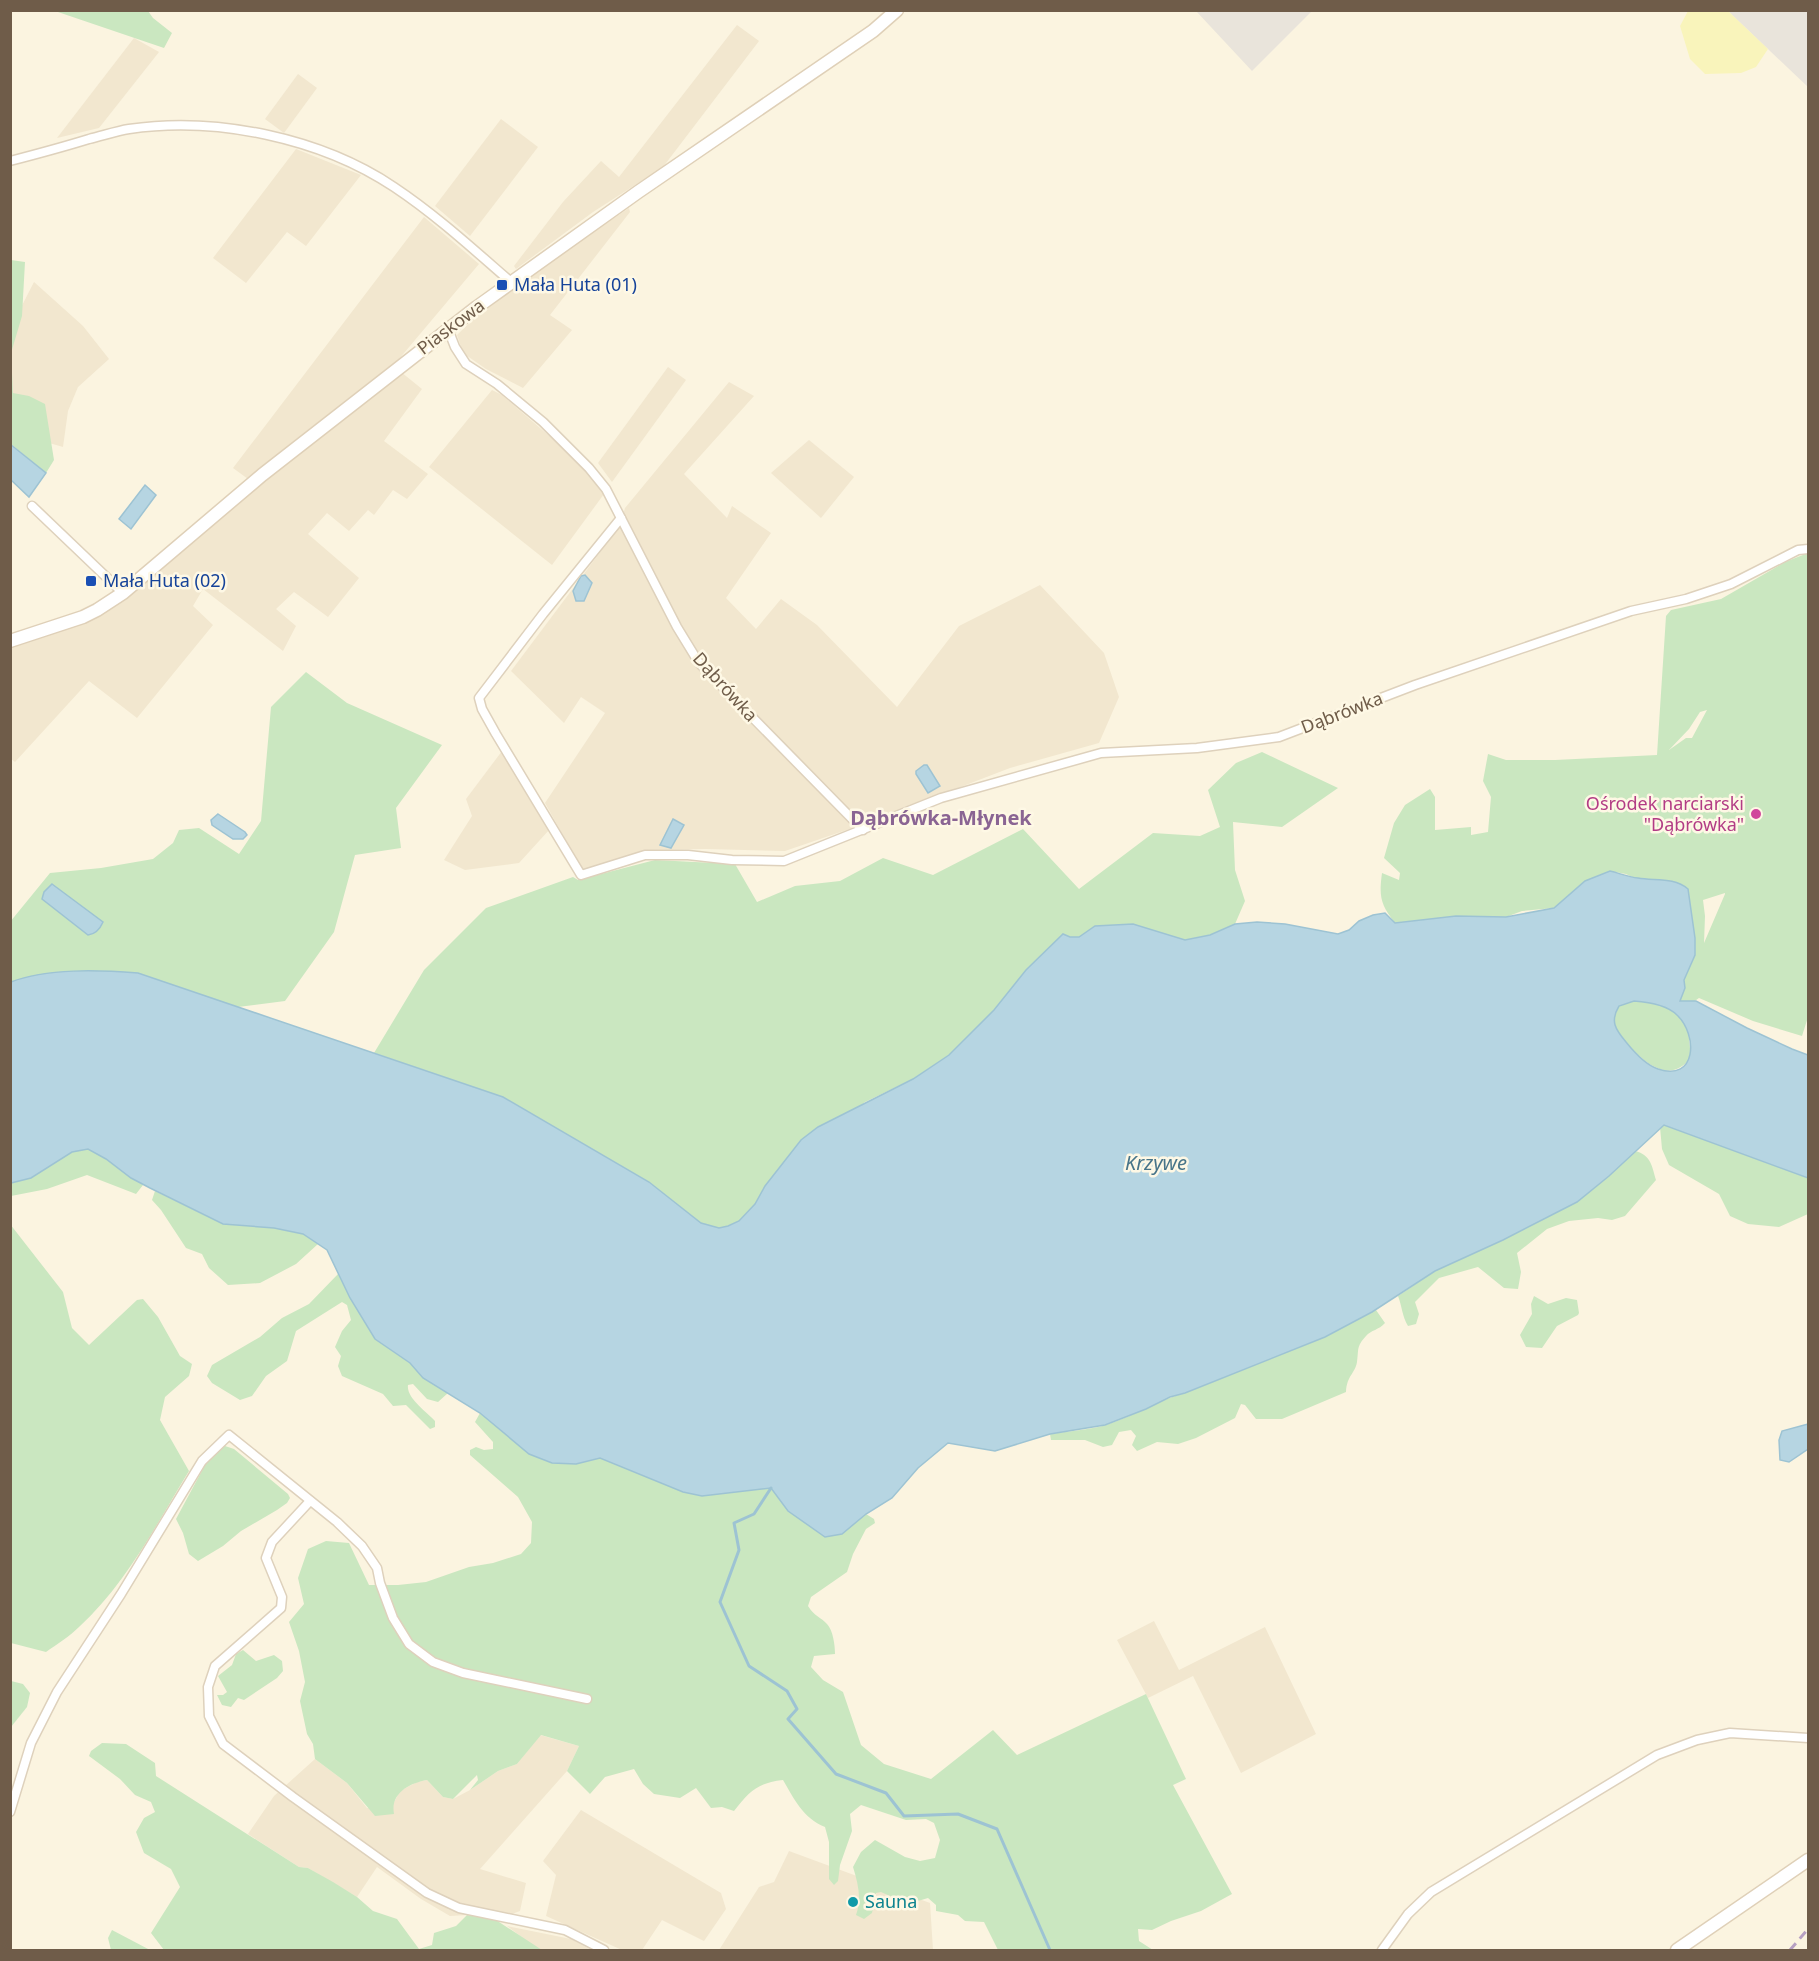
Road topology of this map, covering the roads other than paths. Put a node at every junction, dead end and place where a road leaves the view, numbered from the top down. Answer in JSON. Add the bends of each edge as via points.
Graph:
{"nodes":[{"id":1,"x":897,"y":10,"type":"edge"},
{"id":2,"x":10,"y":161,"type":"edge"},
{"id":3,"x":511,"y":282,"type":"junction"},
{"id":4,"x":448,"y":329,"type":"junction"},
{"id":5,"x":32,"y":507,"type":"dead end"},
{"id":6,"x":621,"y":518,"type":"junction"},
{"id":7,"x":1809,"y":549,"type":"edge"},
{"id":8,"x":123,"y":593,"type":"junction"},
{"id":9,"x":10,"y":641,"type":"edge"},
{"id":10,"x":863,"y":830,"type":"junction"},
{"id":11,"x":310,"y":1502,"type":"junction"},
{"id":12,"x":587,"y":1699,"type":"dead end"},
{"id":13,"x":1809,"y":1738,"type":"edge"},
{"id":14,"x":10,"y":1812,"type":"edge"},
{"id":15,"x":1809,"y":1860,"type":"edge"},
{"id":16,"x":603,"y":1950,"type":"edge"},
{"id":17,"x":1382,"y":1950,"type":"edge"},
{"id":18,"x":1677,"y":1950,"type":"edge"}],
"edges":[{"from":1,"to":3,"type":"street","name":"Piaskowa","via":[[873,31]]},
{"from":2,"to":3,"type":"street","via":[[128,129],[219,127],[277,136],[365,170],[394,187]]},
{"from":3,"to":4,"type":"street","name":"Piaskowa"},
{"from":4,"to":6,"type":"street","name":"Dąbrówka","via":[[466,364],[543,422],[590,468]]},
{"from":4,"to":8,"type":"street","name":"Piaskowa","via":[[262,475]]},
{"from":5,"to":8,"type":"street"},
{"from":6,"to":10,"type":"street","name":"Dąbrówka","via":[[699,663]]},
{"from":6,"to":10,"type":"street","name":"Dąbrówka","via":[[479,698],[496,734],[580,875],[645,855],[784,861]]},
{"from":7,"to":10,"type":"street","name":"Dąbrówka","via":[[1798,550],[1731,584],[1631,611],[1415,685],[1279,738],[1197,748],[1101,753],[941,798]]},
{"from":8,"to":9,"type":"street","name":"Piaskowa","via":[[83,617]]},
{"from":11,"to":12,"type":"street","via":[[362,1546],[377,1568],[393,1618],[409,1644],[433,1662],[463,1673]]},
{"from":11,"to":14,"type":"street","via":[[229,1434],[202,1461],[52,1702],[31,1743]]},
{"from":11,"to":16,"type":"street","via":[[272,1542],[266,1558],[282,1597],[281,1608],[215,1666],[208,1687],[209,1716],[223,1744],[427,1893],[459,1908],[565,1930]]},
{"from":13,"to":17,"type":"street","via":[[1730,1733],[1658,1755],[1431,1892],[1408,1914]]},
{"from":15,"to":18,"type":"street"}]}
